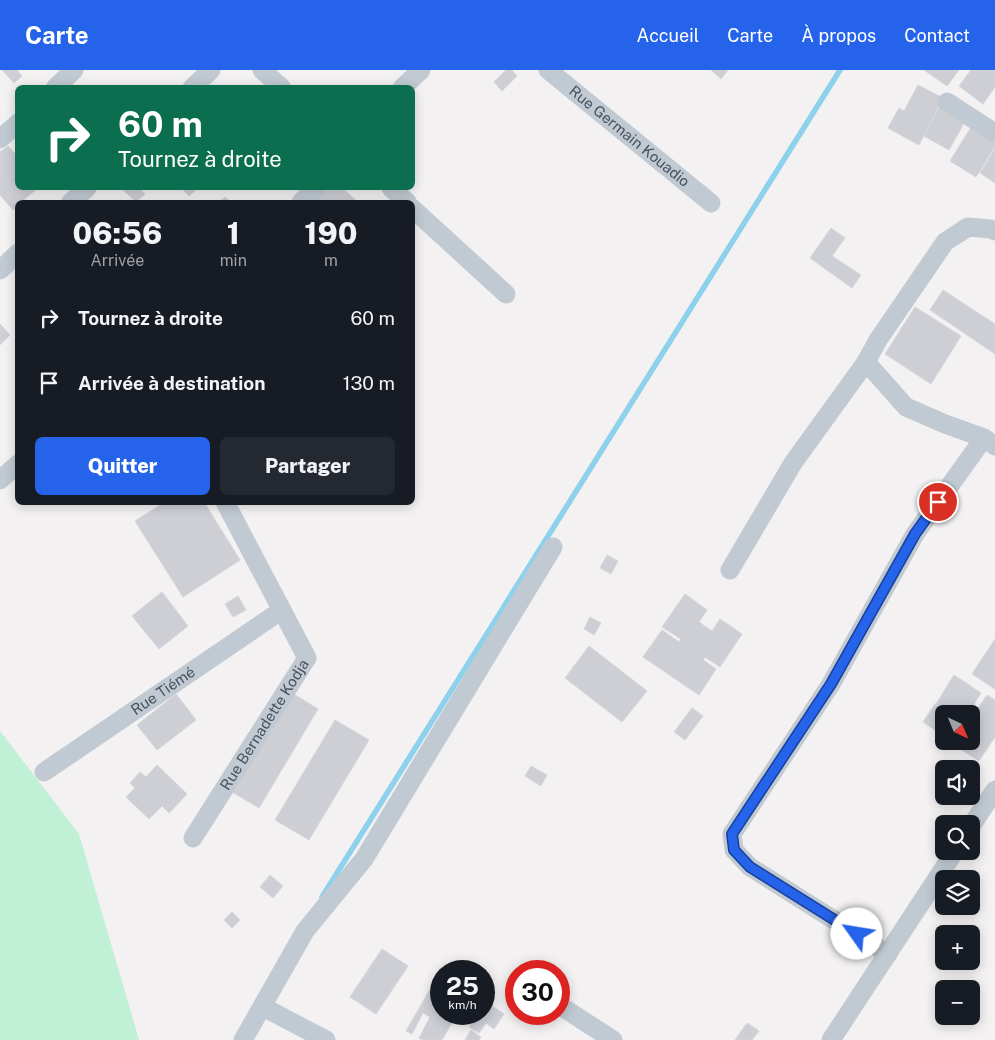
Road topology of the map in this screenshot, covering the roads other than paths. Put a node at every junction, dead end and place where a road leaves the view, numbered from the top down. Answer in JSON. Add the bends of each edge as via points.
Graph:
{"nodes":[{"id":1,"x":74,"y":70,"type":"edge"},
{"id":2,"x":211,"y":70,"type":"edge"},
{"id":3,"x":262,"y":70,"type":"edge"},
{"id":4,"x":421,"y":70,"type":"edge"},
{"id":5,"x":548,"y":70,"type":"edge"},
{"id":6,"x":58,"y":85,"type":"edge"},
{"id":7,"x":195,"y":85,"type":"edge"},
{"id":8,"x":279,"y":85,"type":"edge"},
{"id":9,"x":405,"y":85,"type":"edge"},
{"id":10,"x":947,"y":102,"type":"dead end"},
{"id":11,"x":15,"y":126,"type":"edge"},
{"id":12,"x":995,"y":132,"type":"edge"},
{"id":13,"x":0,"y":139,"type":"edge"},
{"id":14,"x":85,"y":190,"type":"edge"},
{"id":15,"x":314,"y":190,"type":"edge"},
{"id":16,"x":393,"y":190,"type":"edge"},
{"id":17,"x":73,"y":200,"type":"edge"},
{"id":18,"x":303,"y":200,"type":"edge"},
{"id":19,"x":405,"y":200,"type":"edge"},
{"id":20,"x":711,"y":203,"type":"dead end"},
{"id":21,"x":415,"y":211,"type":"edge"},
{"id":22,"x":995,"y":231,"type":"edge"},
{"id":23,"x":15,"y":256,"type":"edge"},
{"id":24,"x":0,"y":270,"type":"edge"},
{"id":25,"x":506,"y":294,"type":"dead end"},
{"id":26,"x":866,"y":362,"type":"junction"},
{"id":27,"x":990,"y":442,"type":"edge"},
{"id":28,"x":15,"y":467,"type":"edge"},
{"id":29,"x":0,"y":480,"type":"edge"},
{"id":30,"x":227,"y":505,"type":"edge"},
{"id":31,"x":553,"y":547,"type":"dead end"},
{"id":32,"x":730,"y":570,"type":"dead end"},
{"id":33,"x":282,"y":610,"type":"junction"},
{"id":34,"x":44,"y":772,"type":"dead end"},
{"id":35,"x":995,"y":790,"type":"edge"},
{"id":36,"x":978,"y":815,"type":"edge"},
{"id":37,"x":193,"y":838,"type":"dead end"},
{"id":38,"x":949,"y":860,"type":"edge"},
{"id":39,"x":888,"y":954,"type":"junction"},
{"id":40,"x":263,"y":1007,"type":"junction"},
{"id":41,"x":570,"y":1012,"type":"edge"},
{"id":42,"x":243,"y":1040,"type":"edge"},
{"id":43,"x":326,"y":1040,"type":"edge"},
{"id":44,"x":613,"y":1040,"type":"edge"},
{"id":45,"x":831,"y":1040,"type":"edge"}],
"edges":[{"from":1,"to":6,"type":"street"},
{"from":2,"to":7,"type":"street"},
{"from":3,"to":8,"type":"street"},
{"from":4,"to":9,"type":"street"},
{"from":5,"to":20,"type":"street","name":"Rue Germain Kouadio"},
{"from":10,"to":12,"type":"street"},
{"from":11,"to":13,"type":"street"},
{"from":14,"to":17,"type":"street"},
{"from":15,"to":18,"type":"street"},
{"from":16,"to":19,"type":"street"},
{"from":21,"to":25,"type":"street"},
{"from":22,"to":26,"type":"street","via":[[968,227],[945,242]]},
{"from":23,"to":24,"type":"street"},
{"from":26,"to":27,"type":"street","via":[[906,407]]},
{"from":26,"to":32,"type":"street","via":[[793,463]]},
{"from":27,"to":39,"type":"street","via":[[915,534],[831,684],[732,834],[734,850],[750,867]]},
{"from":28,"to":29,"type":"street"},
{"from":30,"to":33,"type":"street","name":"Rue Bernadette Kodja"},
{"from":31,"to":40,"type":"street","via":[[364,858],[305,931]]},
{"from":33,"to":34,"type":"street","name":"Rue Tiémé"},
{"from":33,"to":37,"type":"street","name":"Rue Bernadette Kodja","via":[[307,658]]},
{"from":35,"to":36,"type":"street"},
{"from":38,"to":39,"type":"street"},
{"from":39,"to":45,"type":"street"},
{"from":40,"to":42,"type":"street"},
{"from":40,"to":43,"type":"street"},
{"from":41,"to":44,"type":"street"}]}
